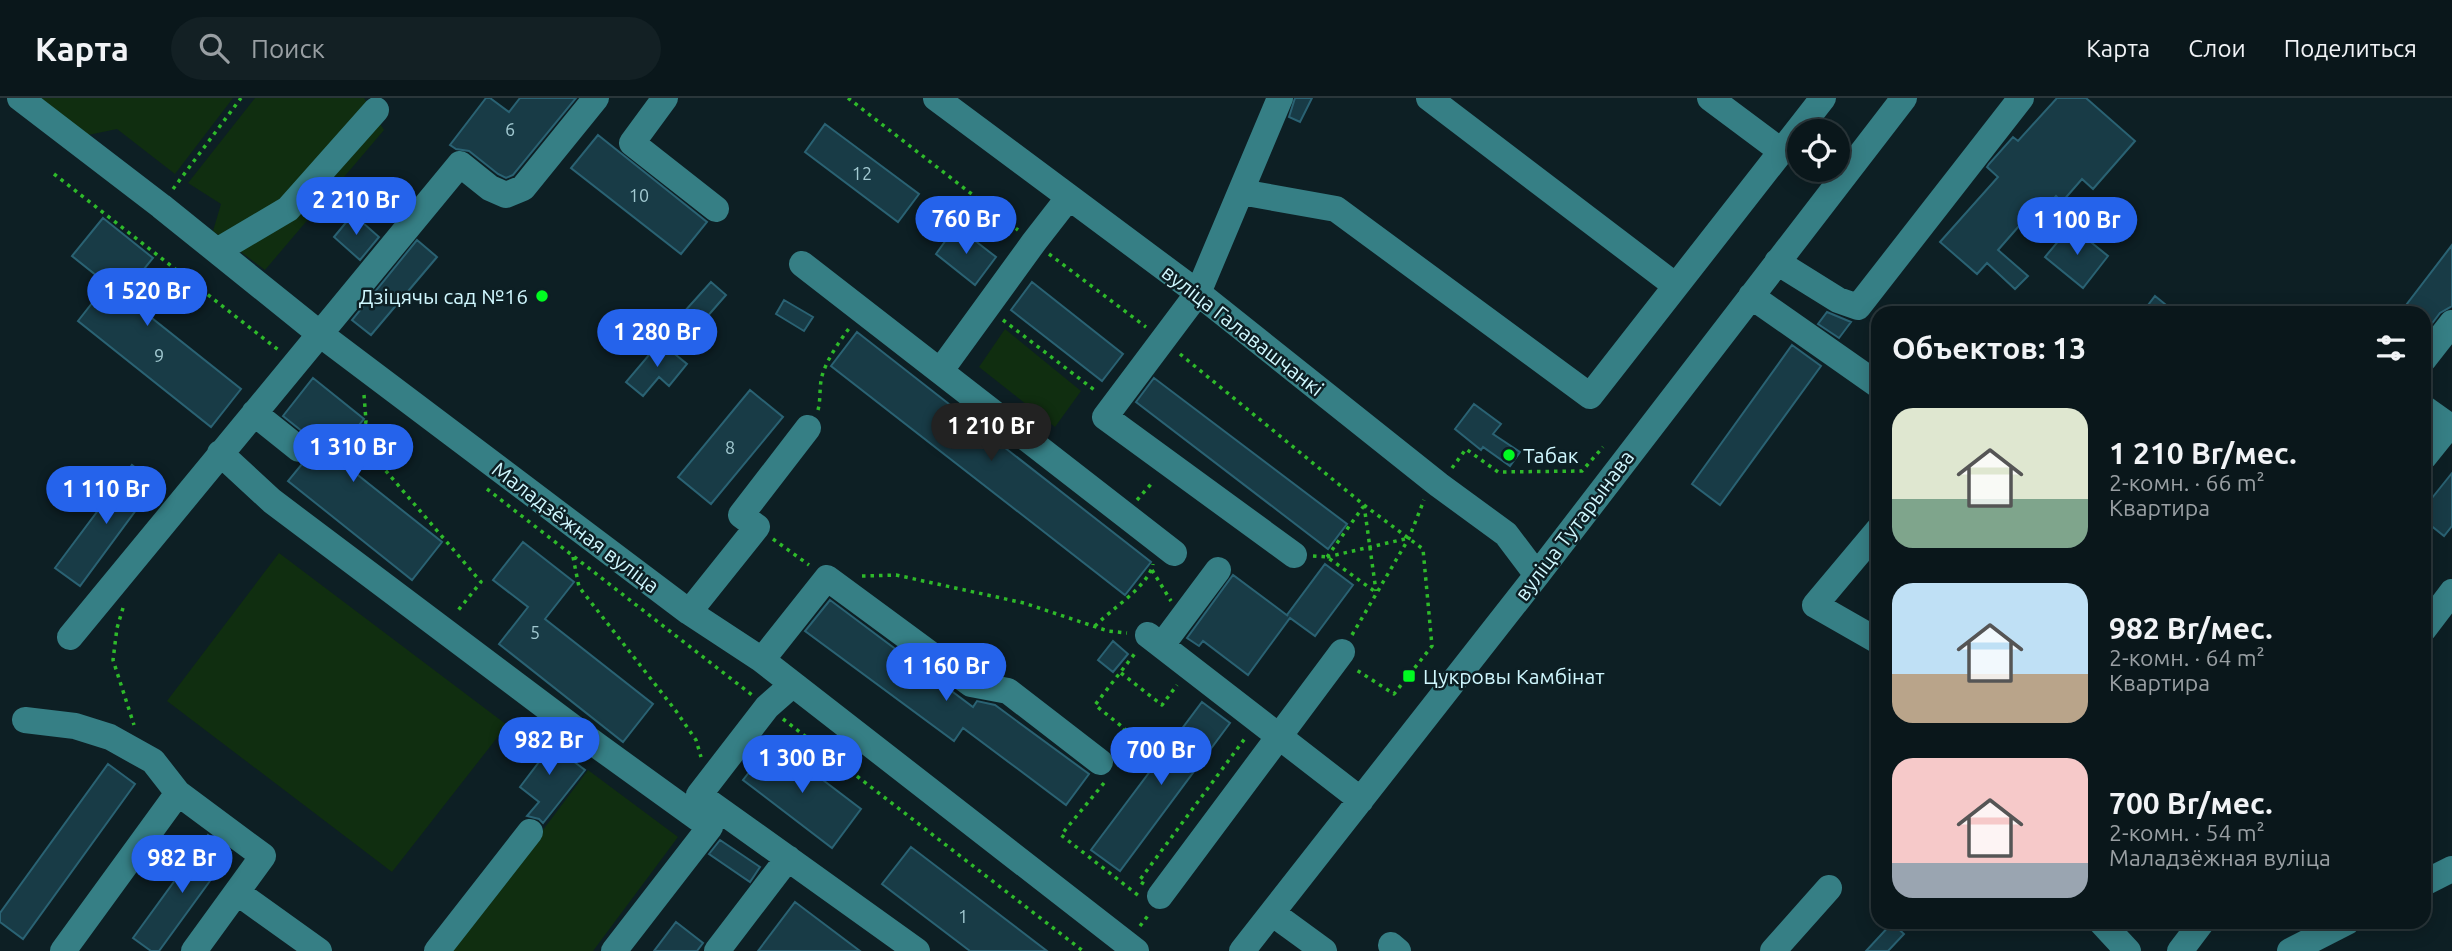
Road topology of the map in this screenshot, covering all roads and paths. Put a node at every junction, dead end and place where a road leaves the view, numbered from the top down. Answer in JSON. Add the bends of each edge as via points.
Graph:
{"nodes":[{"id":1,"x":20,"y":98,"type":"edge"},
{"id":2,"x":241,"y":98,"type":"edge"},
{"id":3,"x":596,"y":98,"type":"edge"},
{"id":4,"x":665,"y":98,"type":"edge"},
{"id":5,"x":848,"y":98,"type":"edge"},
{"id":6,"x":936,"y":98,"type":"edge"},
{"id":7,"x":1280,"y":98,"type":"edge"},
{"id":8,"x":1429,"y":98,"type":"edge"},
{"id":9,"x":1710,"y":98,"type":"edge"},
{"id":10,"x":1823,"y":98,"type":"edge"},
{"id":11,"x":1904,"y":98,"type":"edge"},
{"id":12,"x":2021,"y":98,"type":"edge"},
{"id":13,"x":376,"y":110,"type":"dead end"},
{"id":14,"x":1782,"y":151,"type":"junction"},
{"id":15,"x":54,"y":174,"type":"dead end"},
{"id":16,"x":1241,"y":192,"type":"junction"},
{"id":17,"x":1069,"y":197,"type":"junction"},
{"id":18,"x":161,"y":206,"type":"junction"},
{"id":19,"x":716,"y":209,"type":"dead end"},
{"id":20,"x":1034,"y":242,"type":"junction"},
{"id":21,"x":217,"y":251,"type":"junction"},
{"id":22,"x":1777,"y":262,"type":"junction"},
{"id":23,"x":802,"y":264,"type":"dead end"},
{"id":24,"x":1676,"y":286,"type":"junction"},
{"id":25,"x":1198,"y":293,"type":"junction"},
{"id":26,"x":1751,"y":296,"type":"junction"},
{"id":27,"x":986,"y":307,"type":"junction"},
{"id":28,"x":861,"y":312,"type":"junction"},
{"id":29,"x":2452,"y":323,"type":"edge"},
{"id":30,"x":320,"y":334,"type":"junction"},
{"id":31,"x":1163,"y":340,"type":"junction"},
{"id":32,"x":2431,"y":350,"type":"edge"},
{"id":33,"x":296,"y":364,"type":"junction"},
{"id":34,"x":942,"y":370,"type":"junction"},
{"id":35,"x":1871,"y":380,"type":"edge"},
{"id":36,"x":355,"y":388,"type":"dead end"},
{"id":37,"x":364,"y":396,"type":"junction"},
{"id":38,"x":375,"y":404,"type":"dead end"},
{"id":39,"x":1113,"y":404,"type":"junction"},
{"id":40,"x":254,"y":413,"type":"junction"},
{"id":41,"x":2431,"y":413,"type":"edge"},
{"id":42,"x":2451,"y":427,"type":"edge"},
{"id":43,"x":808,"y":428,"type":"joint"},
{"id":44,"x":1603,"y":447,"type":"dead end"},
{"id":45,"x":299,"y":449,"type":"dead end"},
{"id":46,"x":2431,"y":449,"type":"edge"},
{"id":47,"x":220,"y":453,"type":"junction"},
{"id":48,"x":1449,"y":473,"type":"dead end"},
{"id":49,"x":485,"y":488,"type":"dead end"},
{"id":50,"x":1425,"y":498,"type":"dead end"},
{"id":51,"x":1364,"y":505,"type":"junction"},
{"id":52,"x":757,"y":527,"type":"junction"},
{"id":53,"x":1409,"y":538,"type":"junction"},
{"id":54,"x":1871,"y":538,"type":"edge"},
{"id":55,"x":1370,"y":548,"type":"junction"},
{"id":56,"x":1174,"y":553,"type":"dead end"},
{"id":57,"x":573,"y":555,"type":"junction"},
{"id":58,"x":1294,"y":555,"type":"joint"},
{"id":59,"x":1327,"y":557,"type":"junction"},
{"id":60,"x":1218,"y":570,"type":"dead end"},
{"id":61,"x":1537,"y":575,"type":"junction"},
{"id":62,"x":827,"y":578,"type":"junction"},
{"id":63,"x":2452,"y":592,"type":"edge"},
{"id":64,"x":1377,"y":593,"type":"junction"},
{"id":65,"x":124,"y":604,"type":"dead end"},
{"id":66,"x":689,"y":612,"type":"junction"},
{"id":67,"x":1181,"y":619,"type":"junction"},
{"id":68,"x":2431,"y":620,"type":"edge"},
{"id":69,"x":1095,"y":626,"type":"junction"},
{"id":70,"x":442,"y":629,"type":"junction"},
{"id":71,"x":70,"y":637,"type":"dead end"},
{"id":72,"x":1871,"y":637,"type":"edge"},
{"id":73,"x":1155,"y":640,"type":"junction"},
{"id":74,"x":1340,"y":655,"type":"junction"},
{"id":75,"x":762,"y":660,"type":"junction"},
{"id":76,"x":1177,"y":684,"type":"dead end"},
{"id":77,"x":792,"y":685,"type":"junction"},
{"id":78,"x":767,"y":707,"type":"junction"},
{"id":79,"x":25,"y":720,"type":"dead end"},
{"id":80,"x":1266,"y":731,"type":"junction"},
{"id":81,"x":138,"y":732,"type":"dead end"},
{"id":82,"x":1100,"y":762,"type":"junction"},
{"id":83,"x":705,"y":786,"type":"junction"},
{"id":84,"x":178,"y":793,"type":"junction"},
{"id":85,"x":1361,"y":800,"type":"junction"},
{"id":86,"x":710,"y":827,"type":"junction"},
{"id":87,"x":530,"y":832,"type":"dead end"},
{"id":88,"x":788,"y":858,"type":"junction"},
{"id":89,"x":2452,"y":869,"type":"edge"},
{"id":90,"x":2431,"y":880,"type":"edge"},
{"id":91,"x":1829,"y":888,"type":"dead end"},
{"id":92,"x":238,"y":893,"type":"junction"},
{"id":93,"x":1152,"y":901,"type":"junction"},
{"id":94,"x":1272,"y":913,"type":"junction"},
{"id":95,"x":2108,"y":929,"type":"edge"},
{"id":96,"x":2197,"y":929,"type":"edge"},
{"id":97,"x":2333,"y":929,"type":"edge"},
{"id":98,"x":888,"y":942,"type":"edge"},
{"id":99,"x":1135,"y":943,"type":"edge"},
{"id":100,"x":1307,"y":946,"type":"edge"},
{"id":101,"x":64,"y":951,"type":"edge"},
{"id":102,"x":194,"y":951,"type":"edge"},
{"id":103,"x":319,"y":951,"type":"edge"},
{"id":104,"x":438,"y":951,"type":"edge"},
{"id":105,"x":614,"y":951,"type":"edge"},
{"id":106,"x":717,"y":951,"type":"edge"},
{"id":107,"x":917,"y":951,"type":"edge"},
{"id":108,"x":1083,"y":951,"type":"edge"},
{"id":109,"x":1242,"y":951,"type":"edge"},
{"id":110,"x":1773,"y":951,"type":"edge"},
{"id":111,"x":2128,"y":951,"type":"edge"},
{"id":112,"x":2180,"y":951,"type":"edge"},
{"id":113,"x":2290,"y":951,"type":"edge"}],
"edges":[{"from":1,"to":18,"type":"street","name":"Маладзёжная вуліца"},
{"from":2,"to":18,"type":"path"},
{"from":3,"to":30,"type":"street","via":[[523,188],[506,195],[460,164]]},
{"from":4,"to":19,"type":"street","via":[[632,143]]},
{"from":5,"to":20,"type":"path"},
{"from":6,"to":17,"type":"street","name":"вуліца Галавашчанкі"},
{"from":7,"to":16,"type":"street"},
{"from":8,"to":24,"type":"street"},
{"from":9,"to":14,"type":"street"},
{"from":10,"to":14,"type":"street"},
{"from":11,"to":22,"type":"street","name":"вуліца Тутарынава"},
{"from":12,"to":22,"type":"street","via":[[1858,307],[1838,300]]},
{"from":13,"to":21,"type":"street","via":[[288,209]]},
{"from":14,"to":24,"type":"street"},
{"from":15,"to":33,"type":"path"},
{"from":16,"to":24,"type":"street","via":[[1336,209],[1590,396]]},
{"from":16,"to":25,"type":"street"},
{"from":17,"to":20,"type":"street"},
{"from":17,"to":25,"type":"street","name":"вуліца Галавашчанкі"},
{"from":18,"to":21,"type":"street","name":"Маладзёжная вуліца"},
{"from":20,"to":27,"type":"street"},
{"from":20,"to":31,"type":"path"},
{"from":21,"to":30,"type":"street","name":"Маладзёжная вуліца"},
{"from":22,"to":26,"type":"street","name":"вуліца Тутарынава"},
{"from":23,"to":28,"type":"street"},
{"from":25,"to":31,"type":"street"},
{"from":25,"to":61,"type":"street","name":"вуліца Галавашчанкі","via":[[1506,534]]},
{"from":26,"to":35,"type":"street"},
{"from":26,"to":61,"type":"street","name":"вуліца Тутарынава"},
{"from":27,"to":34,"type":"street"},
{"from":27,"to":39,"type":"path"},
{"from":28,"to":34,"type":"street"},
{"from":28,"to":43,"type":"path","via":[[821,378],[821,399]]},
{"from":29,"to":32,"type":"street"},
{"from":30,"to":33,"type":"street"},
{"from":30,"to":66,"type":"street","name":"Маладзёжная вуліца"},
{"from":31,"to":39,"type":"street"},
{"from":31,"to":51,"type":"path"},
{"from":33,"to":40,"type":"street"},
{"from":34,"to":56,"type":"street"},
{"from":36,"to":37,"type":"path"},
{"from":37,"to":38,"type":"path"},
{"from":37,"to":70,"type":"path","via":[[362,443],[481,582]]},
{"from":39,"to":58,"type":"street","via":[[1105,417]]},
{"from":40,"to":45,"type":"street"},
{"from":40,"to":47,"type":"street"},
{"from":41,"to":42,"type":"street"},
{"from":42,"to":46,"type":"street"},
{"from":43,"to":52,"type":"street","via":[[740,515]]},
{"from":44,"to":48,"type":"path","via":[[1582,471],[1498,472],[1466,449]]},
{"from":47,"to":70,"type":"street","via":[[272,501]]},
{"from":47,"to":71,"type":"street"},
{"from":49,"to":57,"type":"path"},
{"from":50,"to":53,"type":"path"},
{"from":51,"to":53,"type":"path"},
{"from":51,"to":55,"type":"path"},
{"from":51,"to":59,"type":"path"},
{"from":52,"to":62,"type":"path"},
{"from":52,"to":66,"type":"street"},
{"from":53,"to":55,"type":"path"},
{"from":53,"to":64,"type":"path"},
{"from":53,"to":74,"type":"path","via":[[1423,549],[1432,646],[1394,694]]},
{"from":54,"to":72,"type":"street","via":[[1815,605]]},
{"from":55,"to":59,"type":"path"},
{"from":55,"to":64,"type":"path"},
{"from":57,"to":78,"type":"path"},
{"from":57,"to":83,"type":"path","via":[[579,587],[696,740]]},
{"from":58,"to":59,"type":"path"},
{"from":59,"to":64,"type":"path"},
{"from":60,"to":67,"type":"street"},
{"from":61,"to":85,"type":"street","name":"вуліца Тутарынава"},
{"from":62,"to":69,"type":"path","via":[[896,575],[1024,603]]},
{"from":62,"to":75,"type":"street"},
{"from":62,"to":82,"type":"street","via":[[971,684],[1008,691]]},
{"from":63,"to":68,"type":"street"},
{"from":64,"to":74,"type":"path"},
{"from":65,"to":81,"type":"path","via":[[113,660]]},
{"from":66,"to":75,"type":"street","name":"Маладзёжная вуліца"},
{"from":67,"to":69,"type":"path","via":[[1152,570]]},
{"from":67,"to":73,"type":"street"},
{"from":69,"to":73,"type":"path"},
{"from":70,"to":86,"type":"street"},
{"from":73,"to":80,"type":"street"},
{"from":74,"to":80,"type":"street"},
{"from":75,"to":77,"type":"street","name":"Маладзёжная вуліца"},
{"from":76,"to":82,"type":"path","via":[[1161,705],[1121,673],[1095,705],[1125,729]]},
{"from":77,"to":78,"type":"street"},
{"from":77,"to":99,"type":"street","name":"Маладзёжная вуліца"},
{"from":78,"to":83,"type":"street"},
{"from":78,"to":108,"type":"path"},
{"from":79,"to":84,"type":"street","via":[[75,726],[110,737],[153,761]]},
{"from":80,"to":85,"type":"street"},
{"from":80,"to":93,"type":"street"},
{"from":80,"to":93,"type":"path","via":[[1139,881]]},
{"from":82,"to":93,"type":"path","via":[[1104,783],[1060,835]]},
{"from":83,"to":86,"type":"street"},
{"from":83,"to":88,"type":"street"},
{"from":84,"to":92,"type":"street","via":[[263,856]]},
{"from":84,"to":101,"type":"street"},
{"from":85,"to":94,"type":"street","name":"вуліца Тутарынава"},
{"from":86,"to":105,"type":"street"},
{"from":87,"to":104,"type":"street"},
{"from":88,"to":98,"type":"street"},
{"from":88,"to":106,"type":"street"},
{"from":89,"to":90,"type":"street"},
{"from":91,"to":110,"type":"street"},
{"from":92,"to":102,"type":"street"},
{"from":92,"to":103,"type":"street"},
{"from":93,"to":99,"type":"path"},
{"from":94,"to":100,"type":"street"},
{"from":94,"to":109,"type":"street","name":"вуліца Тутарынава"},
{"from":95,"to":111,"type":"street"},
{"from":96,"to":112,"type":"street"},
{"from":97,"to":113,"type":"street"},
{"from":98,"to":107,"type":"street"}]}
